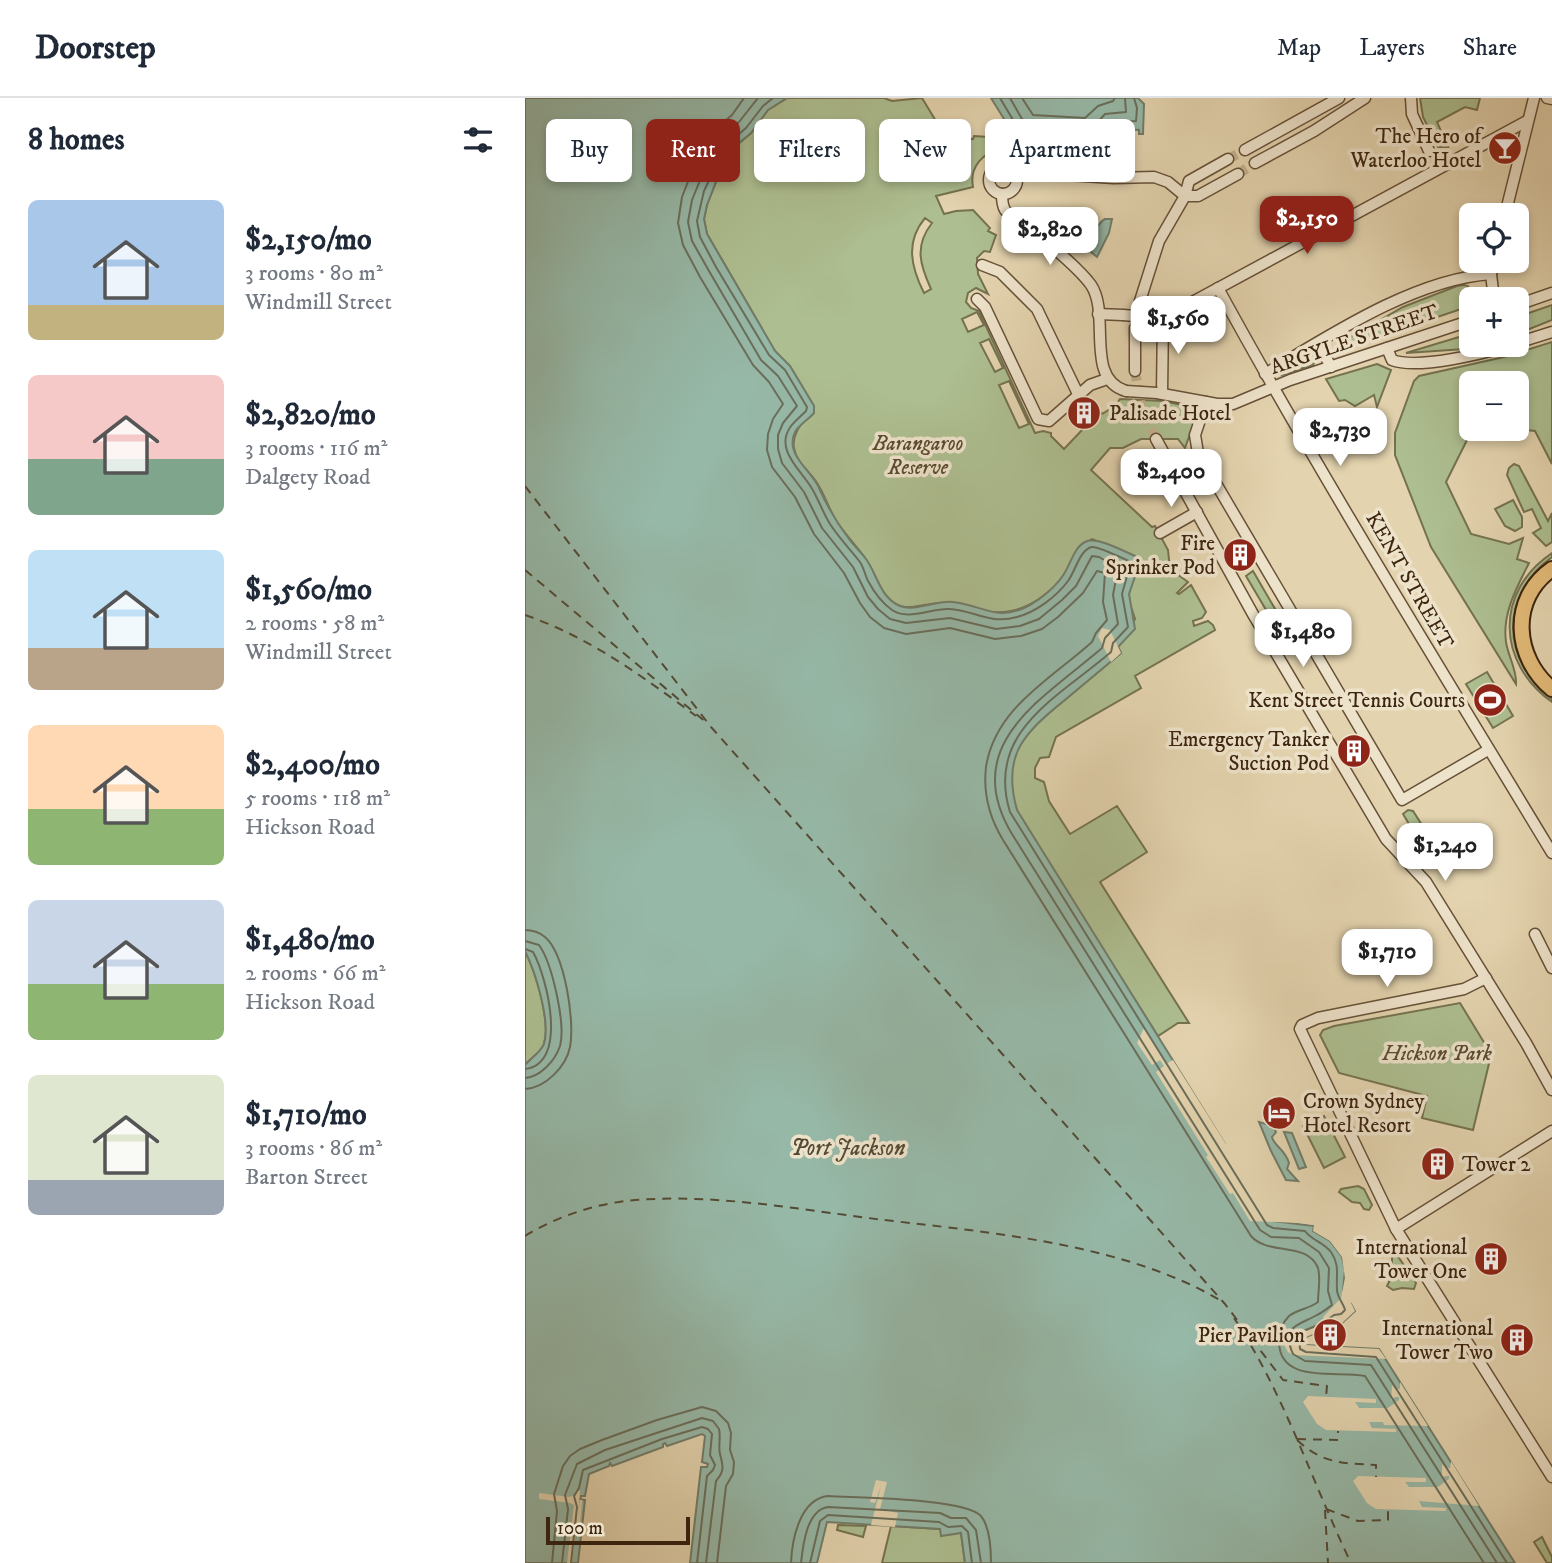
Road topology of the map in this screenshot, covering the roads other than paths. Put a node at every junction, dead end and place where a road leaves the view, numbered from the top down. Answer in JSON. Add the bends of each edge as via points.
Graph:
{"nodes":[{"id":1,"x":1339,"y":98,"type":"edge"},
{"id":2,"x":1365,"y":98,"type":"edge"},
{"id":3,"x":1411,"y":98,"type":"edge"},
{"id":4,"x":1534,"y":98,"type":"edge"},
{"id":5,"x":1527,"y":121,"type":"junction"},
{"id":6,"x":1245,"y":150,"type":"tunnel mouth"},
{"id":7,"x":1429,"y":151,"type":"dead end"},
{"id":8,"x":1228,"y":159,"type":"tunnel mouth"},
{"id":9,"x":1255,"y":163,"type":"tunnel mouth"},
{"id":10,"x":1238,"y":174,"type":"tunnel mouth"},
{"id":11,"x":1135,"y":177,"type":"edge"},
{"id":12,"x":990,"y":182,"type":"edge"},
{"id":13,"x":1016,"y":182,"type":"edge"},
{"id":14,"x":1002,"y":194,"type":"junction"},
{"id":15,"x":1185,"y":196,"type":"junction"},
{"id":16,"x":1508,"y":203,"type":"edge"},
{"id":17,"x":982,"y":264,"type":"dead end"},
{"id":18,"x":1491,"y":274,"type":"joint"},
{"id":19,"x":1493,"y":287,"type":"edge"},
{"id":20,"x":1218,"y":288,"type":"junction"},
{"id":21,"x":1552,"y":293,"type":"edge"},
{"id":22,"x":977,"y":299,"type":"dead end"},
{"id":23,"x":1140,"y":301,"type":"tunnel mouth"},
{"id":24,"x":1529,"y":301,"type":"edge"},
{"id":25,"x":1098,"y":314,"type":"junction"},
{"id":26,"x":1161,"y":318,"type":"junction"},
{"id":27,"x":1459,"y":324,"type":"edge"},
{"id":28,"x":1135,"y":328,"type":"tunnel mouth"},
{"id":29,"x":1552,"y":332,"type":"edge"},
{"id":30,"x":1529,"y":339,"type":"edge"},
{"id":31,"x":1318,"y":343,"type":"junction"},
{"id":32,"x":1387,"y":348,"type":"junction"},
{"id":33,"x":1462,"y":357,"type":"edge"},
{"id":34,"x":1331,"y":367,"type":"junction"},
{"id":35,"x":1135,"y":371,"type":"tunnel mouth"},
{"id":36,"x":1265,"y":373,"type":"junction"},
{"id":37,"x":1107,"y":379,"type":"junction"},
{"id":38,"x":1273,"y":386,"type":"junction"},
{"id":39,"x":1160,"y":393,"type":"junction"},
{"id":40,"x":1077,"y":394,"type":"junction"},
{"id":41,"x":1206,"y":402,"type":"junction"},
{"id":42,"x":1156,"y":439,"type":"tunnel mouth"},
{"id":43,"x":1197,"y":512,"type":"junction"},
{"id":44,"x":1160,"y":533,"type":"dead end"},
{"id":45,"x":1552,"y":569,"type":"edge"},
{"id":46,"x":1552,"y":689,"type":"edge"},
{"id":47,"x":1488,"y":750,"type":"junction"},
{"id":48,"x":1552,"y":853,"type":"edge"},
{"id":49,"x":1535,"y":934,"type":"dead end"},
{"id":50,"x":1552,"y":968,"type":"edge"},
{"id":51,"x":1486,"y":978,"type":"junction"},
{"id":52,"x":1552,"y":1090,"type":"edge"},
{"id":53,"x":1552,"y":1131,"type":"edge"},
{"id":54,"x":1396,"y":1229,"type":"junction"},
{"id":55,"x":1552,"y":1478,"type":"edge"}],
"edges":[{"from":1,"to":6,"type":"street"},
{"from":2,"to":9,"type":"street"},
{"from":3,"to":7,"type":"street","via":[[1412,114]]},
{"from":4,"to":5,"type":"street"},
{"from":5,"to":16,"type":"street"},
{"from":5,"to":20,"type":"street"},
{"from":8,"to":15,"type":"street","via":[[1189,181]]},
{"from":10,"to":15,"type":"street","via":[[1198,196]]},
{"from":11,"to":15,"type":"street","via":[[1168,182]]},
{"from":12,"to":14,"type":"street","via":[[995,192]]},
{"from":13,"to":14,"type":"street","via":[[1014,189]]},
{"from":14,"to":25,"type":"street","via":[[1007,212],[1092,286]]},
{"from":15,"to":23,"type":"street","via":[[1159,241]]},
{"from":17,"to":40,"type":"street","via":[[1000,272],[1037,309]]},
{"from":18,"to":19,"type":"street"},
{"from":18,"to":31,"type":"street","via":[[1449,281],[1387,305]]},
{"from":20,"to":26,"type":"street"},
{"from":20,"to":36,"type":"street","name":"KENT STREET"},
{"from":21,"to":24,"type":"street"},
{"from":22,"to":40,"type":"street","via":[[985,307],[1035,416],[1049,421]]},
{"from":25,"to":26,"type":"street","bridge":true},
{"from":25,"to":37,"type":"street"},
{"from":26,"to":39,"type":"street"},
{"from":27,"to":32,"type":"street","name":"ARGYLE STREET"},
{"from":28,"to":35,"type":"street"},
{"from":29,"to":30,"type":"street"},
{"from":31,"to":34,"type":"street"},
{"from":31,"to":36,"type":"street"},
{"from":32,"to":33,"type":"street","via":[[1392,360],[1403,362]]},
{"from":32,"to":34,"type":"street","name":"ARGYLE STREET"},
{"from":34,"to":38,"type":"street","name":"ARGYLE STREET"},
{"from":36,"to":38,"type":"street","name":"KENT STREET"},
{"from":37,"to":39,"type":"street","name":"ARGYLE STREET","bridge":true,"via":[[1126,391]]},
{"from":37,"to":40,"type":"street"},
{"from":38,"to":41,"type":"street","name":"ARGYLE STREET","via":[[1233,404]]},
{"from":38,"to":47,"type":"street","name":"KENT STREET"},
{"from":39,"to":41,"type":"street","name":"ARGYLE STREET"},
{"from":41,"to":47,"type":"street","via":[[1195,435],[1198,453],[1402,800]]},
{"from":42,"to":43,"type":"street"},
{"from":43,"to":44,"type":"street"},
{"from":43,"to":51,"type":"street","via":[[1386,839],[1426,882]]},
{"from":45,"to":46,"type":"highway","via":[[1527,599],[1521,632],[1529,662]]},
{"from":47,"to":48,"type":"street","name":"KENT STREET"},
{"from":49,"to":50,"type":"street"},
{"from":51,"to":52,"type":"street"},
{"from":51,"to":54,"type":"street","via":[[1464,989],[1302,1024],[1300,1032]]},
{"from":53,"to":54,"type":"street"},
{"from":54,"to":55,"type":"street"}]}
